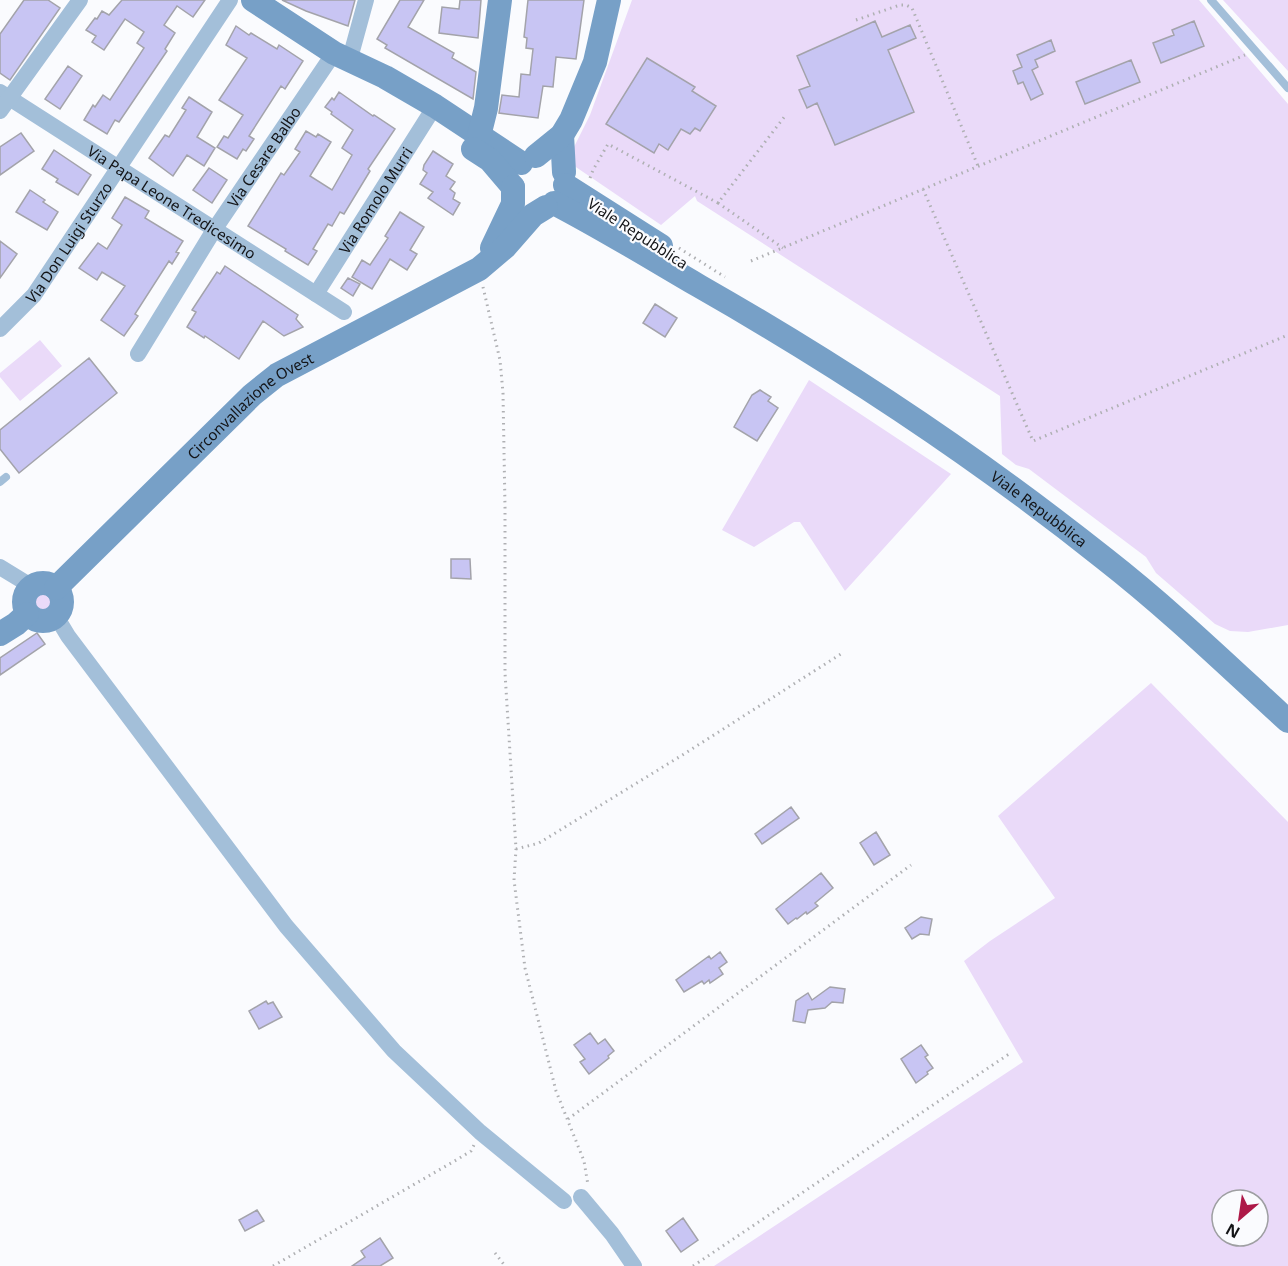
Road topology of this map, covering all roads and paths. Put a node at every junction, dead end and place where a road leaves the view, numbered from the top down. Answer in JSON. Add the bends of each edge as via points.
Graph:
{"nodes":[{"id":1,"x":80,"y":0,"type":"edge"},
{"id":2,"x":230,"y":0,"type":"edge"},
{"id":3,"x":253,"y":0,"type":"edge"},
{"id":4,"x":366,"y":0,"type":"edge"},
{"id":5,"x":500,"y":0,"type":"edge"},
{"id":6,"x":609,"y":0,"type":"edge"},
{"id":7,"x":1211,"y":0,"type":"edge"},
{"id":8,"x":856,"y":20,"type":"dead end"},
{"id":9,"x":1256,"y":51,"type":"junction"},
{"id":10,"x":341,"y":58,"type":"junction"},
{"id":11,"x":1288,"y":88,"type":"edge"},
{"id":12,"x":3,"y":101,"type":"edge"},
{"id":13,"x":431,"y":112,"type":"junction"},
{"id":14,"x":785,"y":116,"type":"dead end"},
{"id":15,"x":562,"y":135,"type":"junction"},
{"id":16,"x":478,"y":136,"type":"junction"},
{"id":17,"x":528,"y":159,"type":"junction"},
{"id":18,"x":978,"y":166,"type":"junction"},
{"id":19,"x":117,"y":168,"type":"junction"},
{"id":20,"x":590,"y":180,"type":"dead end"},
{"id":21,"x":513,"y":187,"type":"junction"},
{"id":22,"x":923,"y":189,"type":"junction"},
{"id":23,"x":557,"y":192,"type":"junction"},
{"id":24,"x":718,"y":203,"type":"junction"},
{"id":25,"x":214,"y":230,"type":"junction"},
{"id":26,"x":783,"y":248,"type":"junction"},
{"id":27,"x":751,"y":261,"type":"dead end"},
{"id":28,"x":482,"y":266,"type":"junction"},
{"id":29,"x":316,"y":294,"type":"junction"},
{"id":30,"x":344,"y":312,"type":"dead end"},
{"id":31,"x":0,"y":329,"type":"edge"},
{"id":32,"x":1288,"y":334,"type":"edge"},
{"id":33,"x":138,"y":354,"type":"dead end"},
{"id":34,"x":0,"y":567,"type":"edge"},
{"id":35,"x":31,"y":586,"type":"junction"},
{"id":36,"x":56,"y":588,"type":"junction"},
{"id":37,"x":27,"y":614,"type":"junction"},
{"id":38,"x":56,"y":616,"type":"junction"},
{"id":39,"x":0,"y":634,"type":"edge"},
{"id":40,"x":844,"y":652,"type":"dead end"},
{"id":41,"x":1287,"y":718,"type":"edge"},
{"id":42,"x":516,"y":849,"type":"junction"},
{"id":43,"x":911,"y":865,"type":"dead end"},
{"id":44,"x":1009,"y":1054,"type":"dead end"},
{"id":45,"x":568,"y":1119,"type":"junction"},
{"id":46,"x":480,"y":1132,"type":"junction"},
{"id":47,"x":581,"y":1197,"type":"joint"},
{"id":48,"x":564,"y":1201,"type":"dead end"},
{"id":49,"x":495,"y":1252,"type":"dead end"},
{"id":50,"x":273,"y":1266,"type":"edge"},
{"id":51,"x":505,"y":1266,"type":"edge"},
{"id":52,"x":634,"y":1266,"type":"edge"},
{"id":53,"x":693,"y":1266,"type":"edge"}],
"edges":[{"from":1,"to":12,"type":"street"},
{"from":2,"to":19,"type":"street","name":"Via Don Luigi Sturzo"},
{"from":3,"to":10,"type":"street"},
{"from":4,"to":10,"type":"street","name":"Via Cesare Balbo"},
{"from":5,"to":16,"type":"street","via":[[486,108]]},
{"from":6,"to":15,"type":"street","via":[[595,62]]},
{"from":7,"to":9,"type":"lane"},
{"from":8,"to":18,"type":"path","via":[[900,5],[912,8]]},
{"from":9,"to":11,"type":"lane"},
{"from":9,"to":18,"type":"path"},
{"from":10,"to":13,"type":"street","via":[[385,77]]},
{"from":10,"to":25,"type":"street","name":"Via Cesare Balbo"},
{"from":12,"to":19,"type":"street","name":"Via Papa Leone Tredicesimo"},
{"from":13,"to":16,"type":"street"},
{"from":13,"to":21,"type":"street","via":[[490,160]]},
{"from":13,"to":29,"type":"street","name":"Via Romolo Murri"},
{"from":14,"to":24,"type":"path"},
{"from":15,"to":17,"type":"street"},
{"from":15,"to":23,"type":"street"},
{"from":16,"to":17,"type":"street"},
{"from":17,"to":21,"type":"street","via":[[516,170]]},
{"from":17,"to":23,"type":"street","via":[[553,159]]},
{"from":18,"to":22,"type":"path"},
{"from":19,"to":25,"type":"street","name":"Via Papa Leone Tredicesimo"},
{"from":19,"to":31,"type":"street","name":"Via Don Luigi Sturzo","via":[[34,295]]},
{"from":20,"to":24,"type":"path","via":[[608,144]]},
{"from":21,"to":23,"type":"street","via":[[529,206]]},
{"from":21,"to":28,"type":"street","via":[[513,204]]},
{"from":22,"to":26,"type":"path"},
{"from":22,"to":32,"type":"path","via":[[1033,441]]},
{"from":23,"to":28,"type":"street","name":"Circonvallazione Ovest"},
{"from":23,"to":41,"type":"street","name":"Viale Repubblica","via":[[597,204],[769,326],[999,478],[1114,566]]},
{"from":24,"to":26,"type":"path"},
{"from":25,"to":29,"type":"street","name":"Via Papa Leone Tredicesimo"},
{"from":25,"to":33,"type":"street","name":"Via Cesare Balbo"},
{"from":26,"to":27,"type":"path"},
{"from":28,"to":36,"type":"street","name":"Circonvallazione Ovest","via":[[277,375]]},
{"from":28,"to":42,"type":"path","via":[[503,393],[505,673]]},
{"from":29,"to":30,"type":"street","name":"Via Papa Leone Tredicesimo"},
{"from":34,"to":35,"type":"street"},
{"from":35,"to":36,"type":"street","via":[[44,582]]},
{"from":35,"to":37,"type":"street","via":[[23,601]]},
{"from":36,"to":38,"type":"street","via":[[62,604]]},
{"from":37,"to":38,"type":"street","via":[[43,621]]},
{"from":37,"to":39,"type":"street"},
{"from":38,"to":46,"type":"street","via":[[286,926],[394,1051]]},
{"from":40,"to":42,"type":"path","via":[[539,843]]},
{"from":42,"to":45,"type":"path","via":[[514,880],[525,968],[556,1091]]},
{"from":43,"to":45,"type":"path"},
{"from":44,"to":53,"type":"path"},
{"from":45,"to":47,"type":"path","via":[[584,1161],[588,1186]]},
{"from":46,"to":48,"type":"street"},
{"from":46,"to":50,"type":"path","via":[[471,1151]]},
{"from":47,"to":52,"type":"street"},
{"from":49,"to":51,"type":"path"}]}
